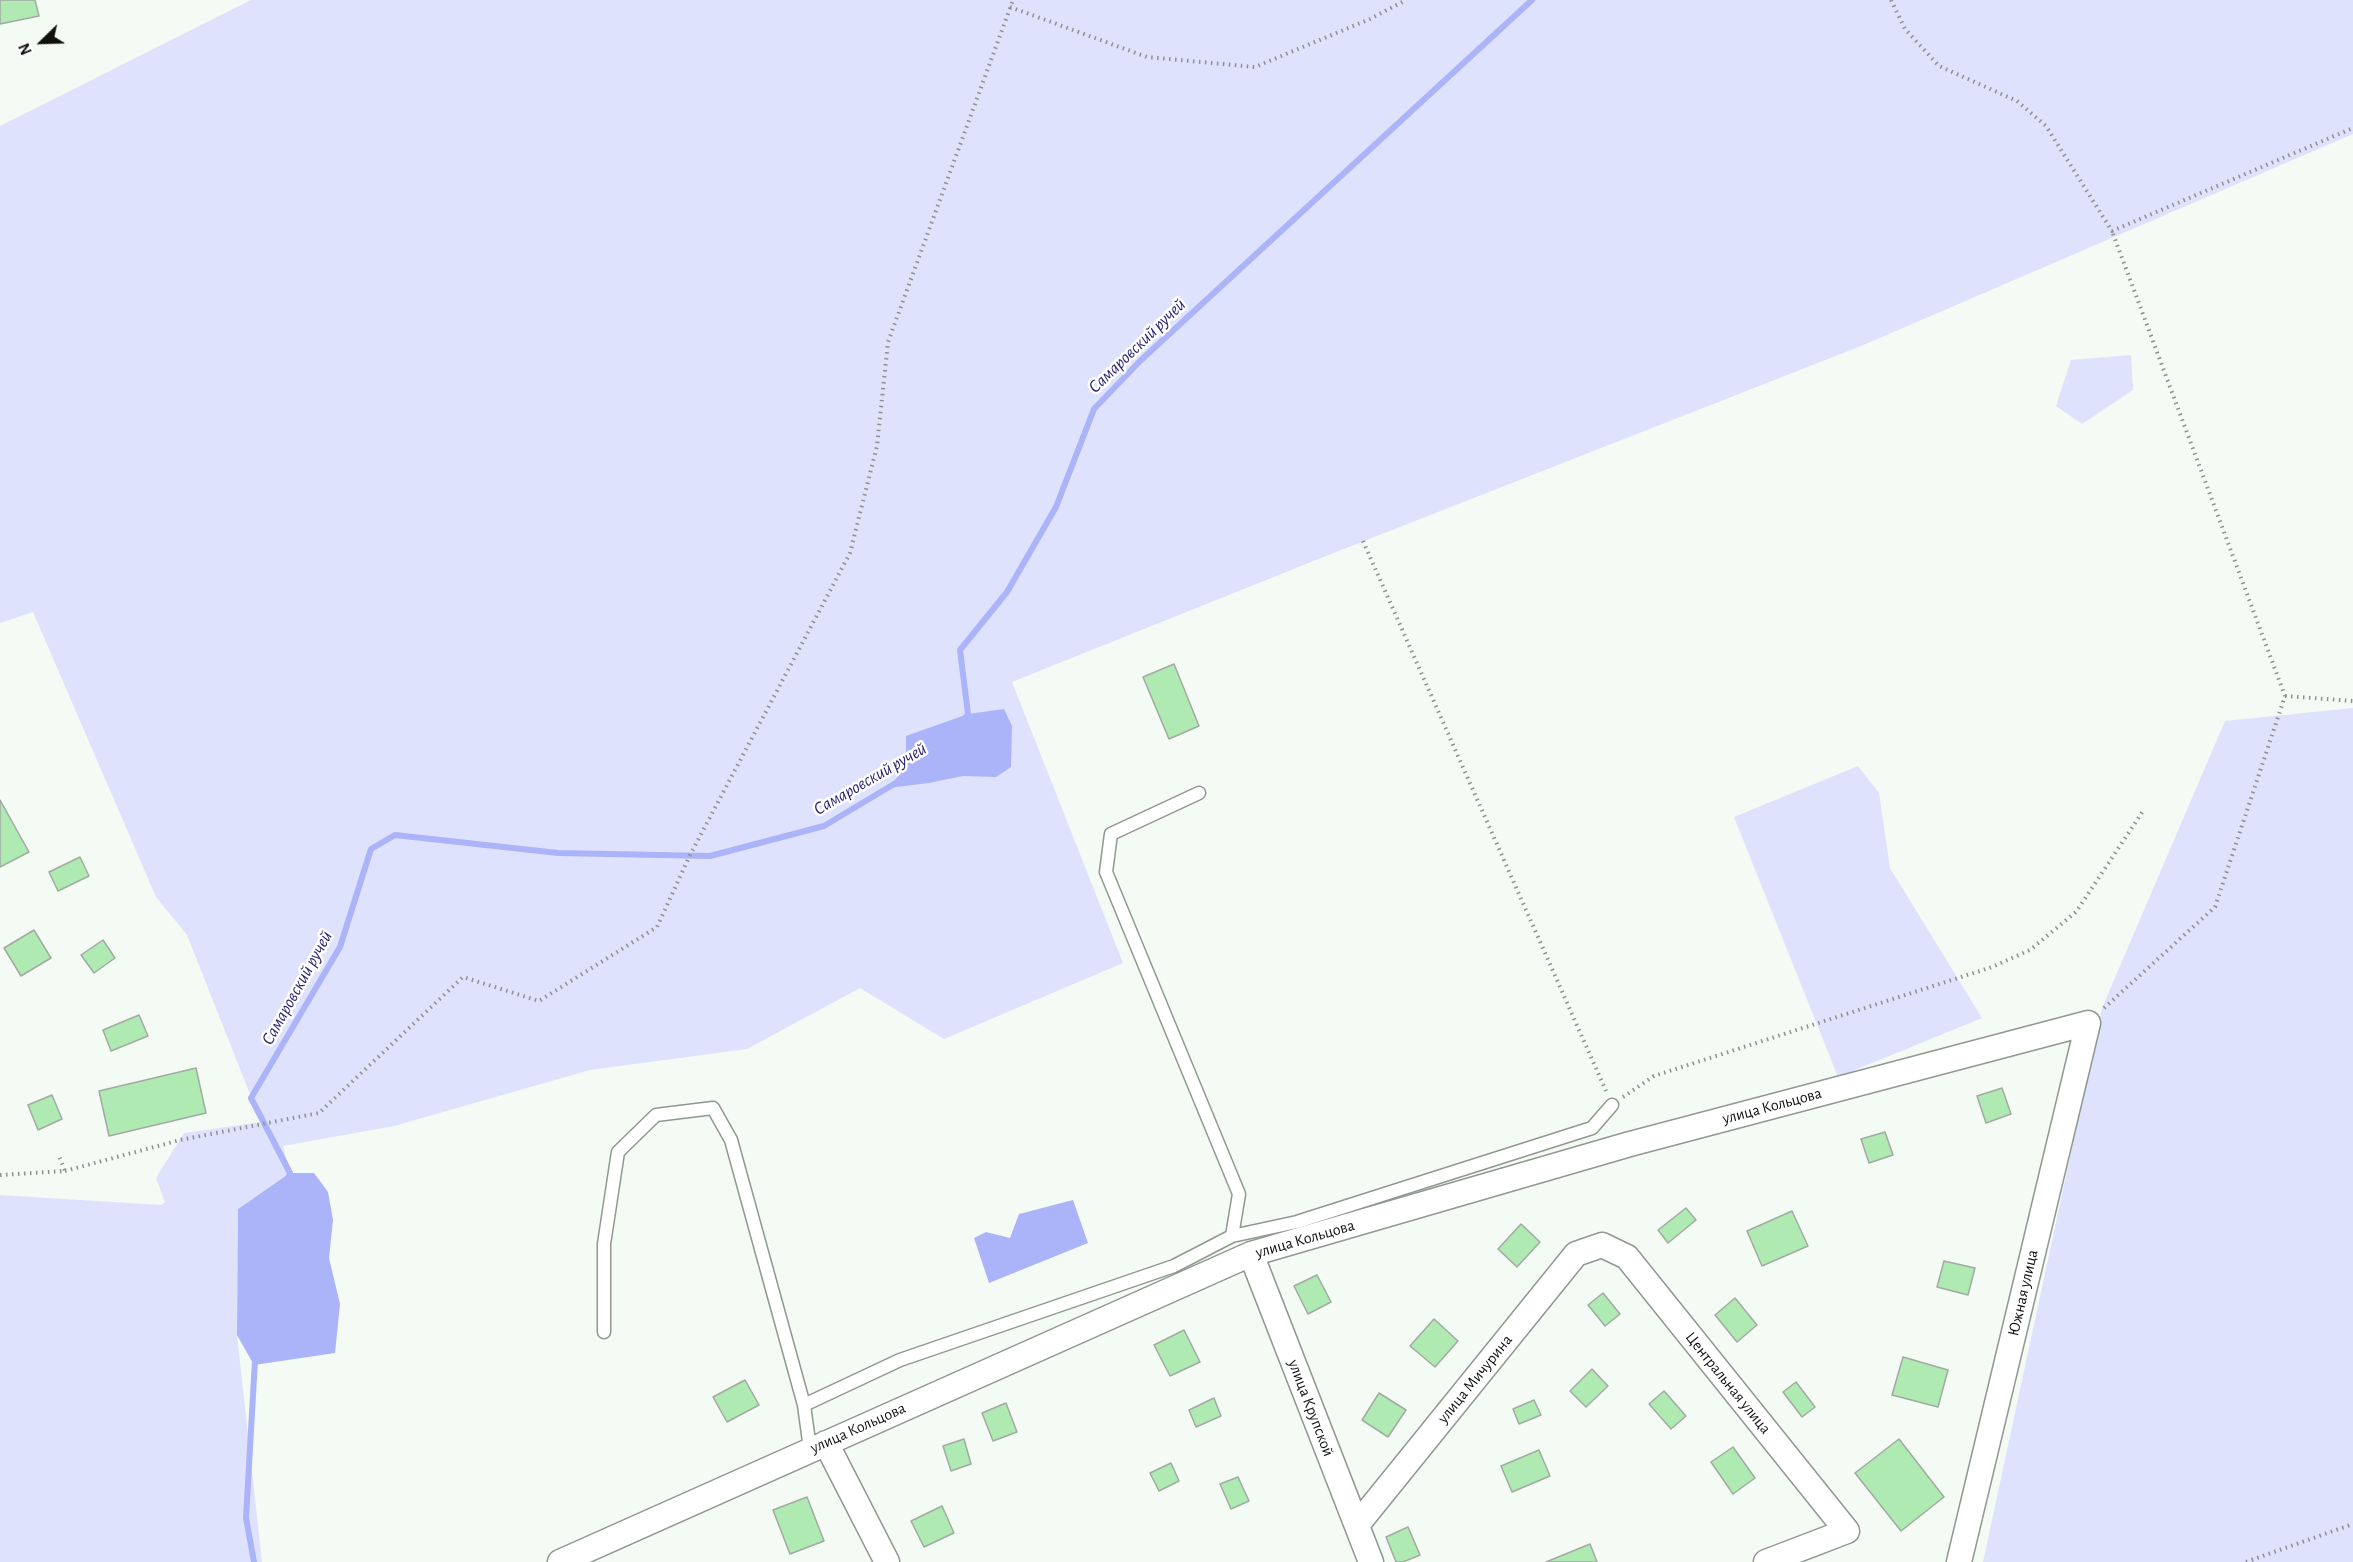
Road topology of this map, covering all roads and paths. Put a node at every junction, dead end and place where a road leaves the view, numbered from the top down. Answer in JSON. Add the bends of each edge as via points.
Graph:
{"nodes":[{"id":1,"x":1013,"y":0,"type":"edge"},
{"id":2,"x":1406,"y":0,"type":"edge"},
{"id":3,"x":1891,"y":0,"type":"edge"},
{"id":4,"x":1010,"y":8,"type":"junction"},
{"id":5,"x":2353,"y":128,"type":"edge"},
{"id":6,"x":2112,"y":231,"type":"junction"},
{"id":7,"x":1363,"y":541,"type":"dead end"},
{"id":8,"x":2285,"y":696,"type":"junction"},
{"id":9,"x":2353,"y":701,"type":"edge"},
{"id":10,"x":1199,"y":793,"type":"dead end"},
{"id":11,"x":2143,"y":811,"type":"dead end"},
{"id":12,"x":2088,"y":1023,"type":"junction"},
{"id":13,"x":1612,"y":1105,"type":"junction"},
{"id":14,"x":59,"y":1156,"type":"dead end"},
{"id":15,"x":65,"y":1171,"type":"junction"},
{"id":16,"x":0,"y":1175,"type":"edge"},
{"id":17,"x":1232,"y":1236,"type":"junction"},
{"id":18,"x":1602,"y":1245,"type":"joint"},
{"id":19,"x":1251,"y":1254,"type":"junction"},
{"id":20,"x":604,"y":1332,"type":"dead end"},
{"id":21,"x":804,"y":1405,"type":"junction"},
{"id":22,"x":818,"y":1446,"type":"junction"},
{"id":23,"x":2353,"y":1524,"type":"edge"},
{"id":24,"x":1357,"y":1525,"type":"junction"},
{"id":25,"x":560,"y":1562,"type":"edge"},
{"id":26,"x":887,"y":1562,"type":"edge"},
{"id":27,"x":1371,"y":1562,"type":"edge"},
{"id":28,"x":1766,"y":1562,"type":"edge"},
{"id":29,"x":1959,"y":1562,"type":"edge"},
{"id":30,"x":2246,"y":1562,"type":"edge"}],
"edges":[{"from":1,"to":4,"type":"path"},
{"from":2,"to":4,"type":"path","via":[[1255,68],[1147,57]]},
{"from":3,"to":6,"type":"path","via":[[1905,29],[1939,66],[2018,101],[2046,126]]},
{"from":4,"to":15,"type":"path","via":[[888,342],[877,446],[850,554],[695,845],[657,927],[539,1001],[463,977],[319,1113],[180,1140]]},
{"from":5,"to":6,"type":"path"},
{"from":6,"to":8,"type":"path"},
{"from":7,"to":13,"type":"path"},
{"from":8,"to":9,"type":"path"},
{"from":8,"to":12,"type":"path","via":[[2215,907]]},
{"from":10,"to":17,"type":"lane","via":[[1111,834],[1106,872],[1239,1194]]},
{"from":11,"to":13,"type":"path","via":[[2076,912],[2030,950],[1992,967],[1654,1076]]},
{"from":12,"to":19,"type":"street","name":"улица Кольцова","via":[[1641,1141]]},
{"from":12,"to":29,"type":"street","name":"Южная улица"},
{"from":13,"to":17,"type":"lane","via":[[1592,1128],[1297,1222]]},
{"from":14,"to":15,"type":"path"},
{"from":15,"to":16,"type":"path"},
{"from":17,"to":21,"type":"lane","via":[[1174,1266],[900,1360]]},
{"from":18,"to":24,"type":"street","name":"улица Мичурина","via":[[1576,1254]]},
{"from":18,"to":28,"type":"street","name":"Центральная улица","via":[[1627,1257],[1847,1531]]},
{"from":19,"to":22,"type":"street","name":"улица Кольцова"},
{"from":19,"to":24,"type":"street","name":"улица Крупской"},
{"from":20,"to":21,"type":"lane","via":[[604,1244],[618,1152],[656,1115],[712,1108],[731,1140]]},
{"from":21,"to":22,"type":"lane"},
{"from":22,"to":25,"type":"street","name":"улица Кольцова"},
{"from":22,"to":26,"type":"street"},
{"from":23,"to":30,"type":"path"},
{"from":24,"to":27,"type":"street","name":"улица Крупской"}]}
